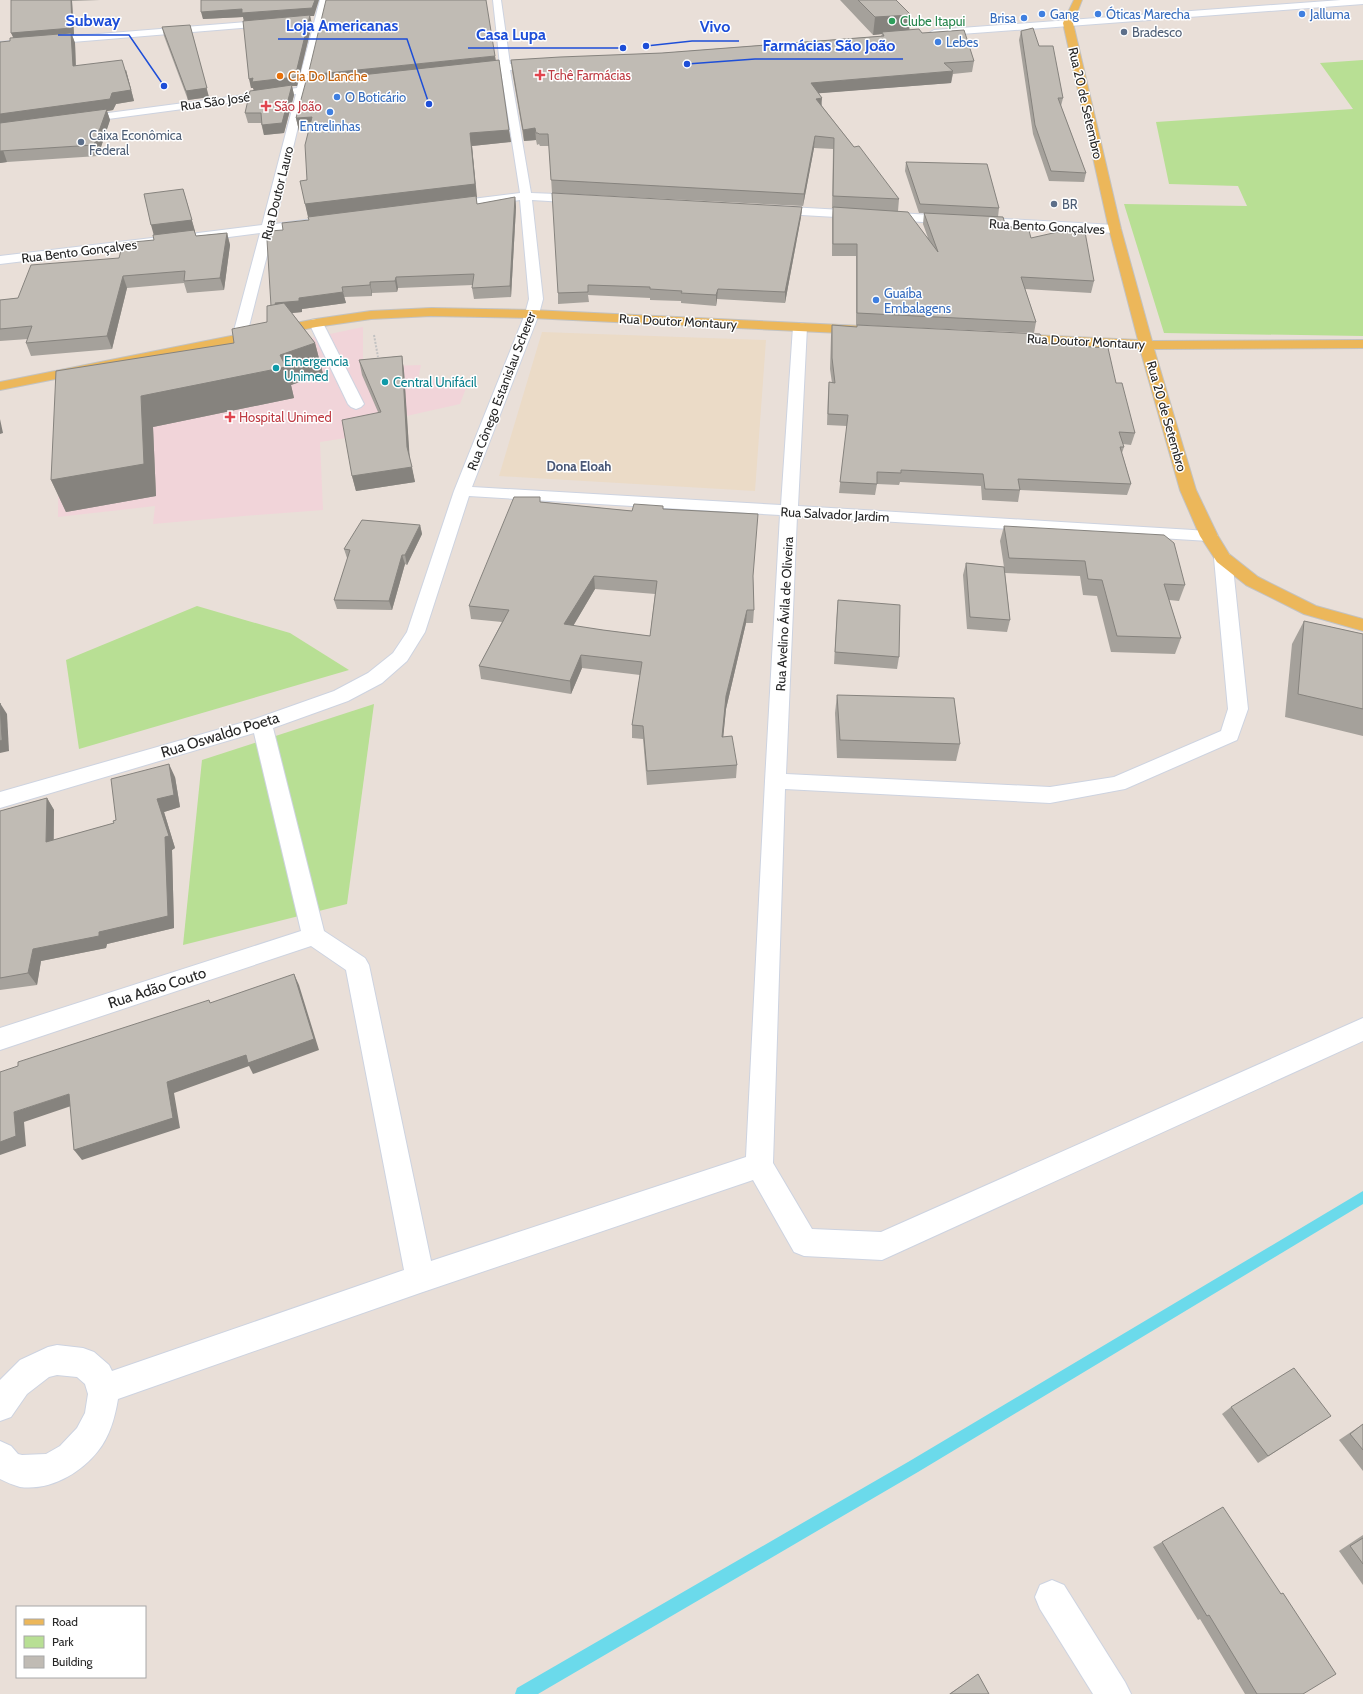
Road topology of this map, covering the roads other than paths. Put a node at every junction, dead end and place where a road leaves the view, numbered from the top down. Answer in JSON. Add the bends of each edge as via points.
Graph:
{"nodes":[{"id":1,"x":324,"y":0,"type":"edge"},
{"id":2,"x":497,"y":0,"type":"edge"},
{"id":3,"x":1078,"y":0,"type":"edge"},
{"id":4,"x":1363,"y":1,"type":"edge"},
{"id":5,"x":281,"y":22,"type":"edge"},
{"id":6,"x":1068,"y":23,"type":"junction"},
{"id":7,"x":926,"y":34,"type":"edge"},
{"id":8,"x":0,"y":45,"type":"edge"},
{"id":9,"x":553,"y":64,"type":"edge"},
{"id":10,"x":505,"y":67,"type":"junction"},
{"id":11,"x":459,"y":72,"type":"edge"},
{"id":12,"x":342,"y":85,"type":"edge"},
{"id":13,"x":303,"y":89,"type":"junction"},
{"id":14,"x":70,"y":121,"type":"edge"},
{"id":15,"x":526,"y":196,"type":"junction"},
{"id":16,"x":590,"y":200,"type":"edge"},
{"id":17,"x":432,"y":208,"type":"edge"},
{"id":18,"x":757,"y":209,"type":"edge"},
{"id":19,"x":323,"y":222,"type":"edge"},
{"id":20,"x":268,"y":228,"type":"junction"},
{"id":21,"x":1115,"y":229,"type":"junction"},
{"id":22,"x":189,"y":238,"type":"edge"},
{"id":23,"x":166,"y":240,"type":"edge"},
{"id":24,"x":0,"y":260,"type":"edge"},
{"id":25,"x":532,"y":314,"type":"junction"},
{"id":26,"x":316,"y":323,"type":"junction"},
{"id":27,"x":800,"y":327,"type":"junction"},
{"id":28,"x":879,"y":331,"type":"edge"},
{"id":29,"x":997,"y":337,"type":"edge"},
{"id":30,"x":239,"y":338,"type":"junction"},
{"id":31,"x":1146,"y":344,"type":"junction"},
{"id":32,"x":1363,"y":344,"type":"edge"},
{"id":33,"x":0,"y":386,"type":"edge"},
{"id":34,"x":356,"y":404,"type":"dead end"},
{"id":35,"x":462,"y":491,"type":"junction"},
{"id":36,"x":789,"y":511,"type":"junction"},
{"id":37,"x":1209,"y":536,"type":"junction"},
{"id":38,"x":1222,"y":558,"type":"junction"},
{"id":39,"x":1363,"y":625,"type":"edge"},
{"id":40,"x":416,"y":632,"type":"joint"},
{"id":41,"x":262,"y":724,"type":"junction"},
{"id":42,"x":776,"y":781,"type":"junction"},
{"id":43,"x":0,"y":800,"type":"edge"},
{"id":44,"x":314,"y":936,"type":"junction"},
{"id":45,"x":1363,"y":1029,"type":"edge"},
{"id":46,"x":0,"y":1039,"type":"edge"},
{"id":47,"x":759,"y":1165,"type":"junction"},
{"id":48,"x":420,"y":1279,"type":"junction"},
{"id":49,"x":103,"y":1389,"type":"junction"},
{"id":50,"x":0,"y":1406,"type":"edge"},
{"id":51,"x":0,"y":1458,"type":"edge"},
{"id":52,"x":1052,"y":1597,"type":"dead end"},
{"id":53,"x":1113,"y":1694,"type":"edge"}],
"edges":[{"from":1,"to":13,"type":"street","name":"Rua Doutor Lauro","via":[[316,19]]},
{"from":2,"to":10,"type":"street","name":"Rua Cônego Estanislau Scherer"},
{"from":3,"to":6,"type":"main road"},
{"from":4,"to":6,"type":"street"},
{"from":5,"to":8,"type":"street"},
{"from":6,"to":7,"type":"street"},
{"from":6,"to":21,"type":"main road","name":"Rua 20 de Setembro"},
{"from":9,"to":10,"type":"street"},
{"from":10,"to":11,"type":"street"},
{"from":10,"to":15,"type":"street","name":"Rua Cônego Estanislau Scherer"},
{"from":12,"to":13,"type":"street","name":"Rua São José"},
{"from":13,"to":14,"type":"street","name":"Rua São José"},
{"from":13,"to":20,"type":"street","name":"Rua Doutor Lauro"},
{"from":15,"to":16,"type":"street"},
{"from":15,"to":17,"type":"street"},
{"from":15,"to":25,"type":"street","name":"Rua Cônego Estanislau Scherer","via":[[536,299]]},
{"from":18,"to":21,"type":"street","name":"Rua Bento Gonçalves"},
{"from":19,"to":20,"type":"street"},
{"from":20,"to":22,"type":"street"},
{"from":20,"to":30,"type":"street","name":"Rua Doutor Lauro"},
{"from":21,"to":31,"type":"main road","name":"Rua 20 de Setembro"},
{"from":23,"to":24,"type":"street","name":"Rua Bento Gonçalves"},
{"from":25,"to":26,"type":"main road","name":"Rua Doutor Montaury","via":[[416,313],[371,315]]},
{"from":25,"to":27,"type":"main road","name":"Rua Doutor Montaury"},
{"from":25,"to":35,"type":"street","name":"Rua Cônego Estanislau Scherer"},
{"from":26,"to":30,"type":"main road","name":"Rua Doutor Montaury"},
{"from":26,"to":34,"type":"street"},
{"from":27,"to":28,"type":"main road","name":"Rua Doutor Montaury"},
{"from":27,"to":36,"type":"street","name":"Rua Avelino Ávila de Oliveira"},
{"from":29,"to":31,"type":"main road","name":"Rua Doutor Montaury"},
{"from":30,"to":33,"type":"main road","name":"Rua Doutor Montaury"},
{"from":31,"to":32,"type":"main road","name":"Rua Doutor Montaury"},
{"from":31,"to":37,"type":"main road","name":"Rua 20 de Setembro","via":[[1188,490]]},
{"from":35,"to":36,"type":"street","name":"Rua Salvador Jardim"},
{"from":35,"to":40,"type":"street","name":"Rua Cônego Estanislau Scherer"},
{"from":36,"to":37,"type":"street","name":"Rua Salvador Jardim"},
{"from":36,"to":42,"type":"street","name":"Rua Avelino Ávila de Oliveira"},
{"from":37,"to":38,"type":"main road","name":"Rua 20 de Setembro"},
{"from":38,"to":39,"type":"main road","name":"Rua 20 de Setembro","via":[[1252,581],[1310,610]]},
{"from":38,"to":42,"type":"street","via":[[1238,709],[1230,735],[1118,784],[1050,795]]},
{"from":40,"to":41,"type":"street","name":"Rua Oswaldo Poeta","via":[[400,657],[375,678],[341,696]]},
{"from":41,"to":43,"type":"street","name":"Rua Oswaldo Poeta"},
{"from":41,"to":44,"type":"street"},
{"from":42,"to":47,"type":"street","name":"Rua Avelino Ávila de Oliveira"},
{"from":44,"to":46,"type":"street","name":"Rua Adão Couto"},
{"from":44,"to":48,"type":"street","via":[[357,965]]},
{"from":45,"to":47,"type":"street","via":[[882,1246],[804,1242]]},
{"from":47,"to":48,"type":"street"},
{"from":48,"to":49,"type":"street"},
{"from":49,"to":50,"type":"street","via":[[98,1375],[87,1365],[73,1360],[56,1360],[22,1378]]},
{"from":49,"to":51,"type":"street","via":[[104,1406],[97,1425],[86,1443],[69,1458],[51,1468],[32,1472],[14,1470]]},
{"from":52,"to":53,"type":"street"}]}
